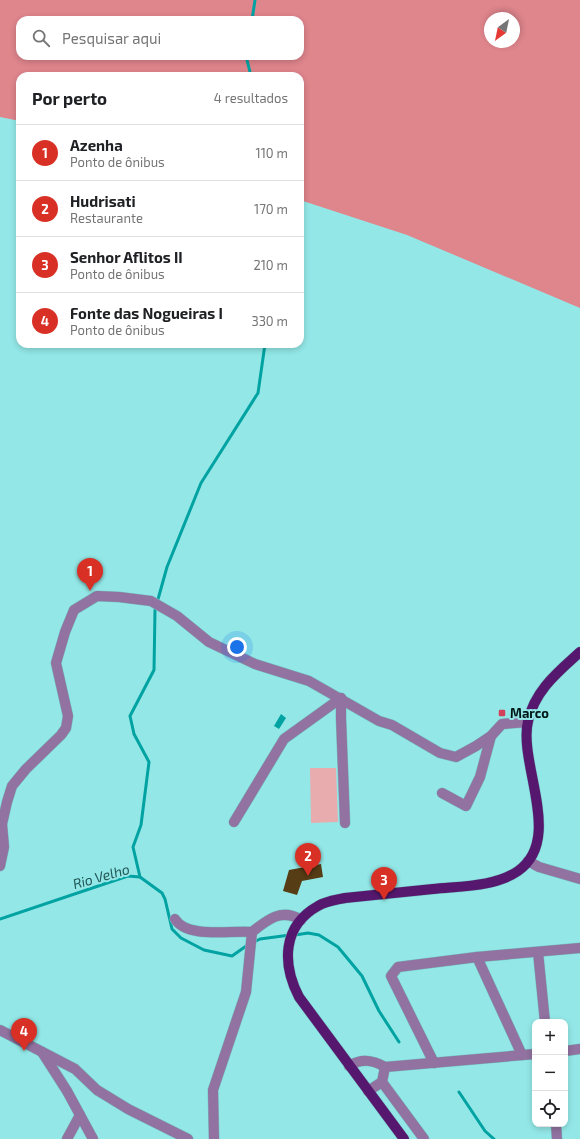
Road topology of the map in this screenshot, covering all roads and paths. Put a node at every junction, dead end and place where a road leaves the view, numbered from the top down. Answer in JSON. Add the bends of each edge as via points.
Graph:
{"nodes":[{"id":1,"x":580,"y":652,"type":"edge"},
{"id":2,"x":342,"y":698,"type":"junction"},
{"id":3,"x":528,"y":722,"type":"junction"},
{"id":4,"x":491,"y":736,"type":"junction"},
{"id":5,"x":442,"y":793,"type":"dead end"},
{"id":6,"x":234,"y":822,"type":"dead end"},
{"id":7,"x":345,"y":823,"type":"dead end"},
{"id":8,"x":528,"y":861,"type":"junction"},
{"id":9,"x":0,"y":866,"type":"edge"},
{"id":10,"x":580,"y":879,"type":"edge"},
{"id":11,"x":175,"y":919,"type":"dead end"},
{"id":12,"x":301,"y":920,"type":"junction"},
{"id":13,"x":252,"y":932,"type":"junction"},
{"id":14,"x":580,"y":948,"type":"edge"},
{"id":15,"x":538,"y":952,"type":"junction"},
{"id":16,"x":477,"y":957,"type":"junction"},
{"id":17,"x":545,"y":1019,"type":"edge"},
{"id":18,"x":0,"y":1030,"type":"edge"},
{"id":19,"x":580,"y":1049,"type":"edge"},
{"id":20,"x":41,"y":1051,"type":"junction"},
{"id":21,"x":568,"y":1051,"type":"edge"},
{"id":22,"x":532,"y":1054,"type":"edge"},
{"id":23,"x":522,"y":1055,"type":"junction"},
{"id":24,"x":434,"y":1063,"type":"junction"},
{"id":25,"x":349,"y":1066,"type":"junction"},
{"id":26,"x":385,"y":1067,"type":"junction"},
{"id":27,"x":382,"y":1082,"type":"junction"},
{"id":28,"x":368,"y":1091,"type":"junction"},
{"id":29,"x":80,"y":1115,"type":"junction"},
{"id":30,"x":556,"y":1127,"type":"edge"},
{"id":31,"x":67,"y":1139,"type":"edge"},
{"id":32,"x":93,"y":1139,"type":"edge"},
{"id":33,"x":188,"y":1139,"type":"edge"},
{"id":34,"x":214,"y":1139,"type":"edge"},
{"id":35,"x":404,"y":1139,"type":"edge"},
{"id":36,"x":424,"y":1139,"type":"edge"},
{"id":37,"x":557,"y":1139,"type":"edge"}],
"edges":[{"from":1,"to":3,"type":"main road","via":[[545,684],[534,703]]},
{"from":2,"to":4,"type":"street","via":[[440,753],[456,757]]},
{"from":2,"to":6,"type":"street","via":[[284,739]]},
{"from":2,"to":7,"type":"street"},
{"from":2,"to":9,"type":"street","via":[[308,681],[255,664],[209,642],[177,616],[151,601],[98,596],[74,610],[66,632],[56,663],[68,716],[66,728],[12,786],[2,824],[4,847]]},
{"from":3,"to":4,"type":"street","via":[[502,724]]},
{"from":3,"to":8,"type":"main road","via":[[527,747],[539,830],[535,848]]},
{"from":4,"to":5,"type":"street","via":[[480,777],[466,806]]},
{"from":8,"to":10,"type":"street"},
{"from":8,"to":12,"type":"main road","via":[[518,871],[499,879],[476,884],[345,898],[329,902],[319,905]]},
{"from":11,"to":13,"type":"street","via":[[178,925],[204,932]]},
{"from":12,"to":13,"type":"street","via":[[294,916],[271,917]]},
{"from":12,"to":25,"type":"main road","via":[[292,934],[288,948],[288,973],[299,998]]},
{"from":13,"to":34,"type":"street","via":[[246,992],[213,1090]]},
{"from":14,"to":15,"type":"street"},
{"from":15,"to":16,"type":"street"},
{"from":15,"to":17,"type":"street"},
{"from":16,"to":23,"type":"street"},
{"from":16,"to":24,"type":"street","via":[[398,966],[391,976]]},
{"from":18,"to":20,"type":"street"},
{"from":19,"to":21,"type":"street"},
{"from":20,"to":29,"type":"street"},
{"from":20,"to":33,"type":"street","via":[[75,1069],[97,1090],[128,1109]]},
{"from":22,"to":23,"type":"street"},
{"from":23,"to":24,"type":"street"},
{"from":24,"to":26,"type":"street"},
{"from":25,"to":26,"type":"street","via":[[358,1060],[369,1060]]},
{"from":25,"to":28,"type":"main road"},
{"from":26,"to":27,"type":"street"},
{"from":27,"to":28,"type":"street"},
{"from":27,"to":36,"type":"street"},
{"from":28,"to":35,"type":"main road"},
{"from":29,"to":31,"type":"street"},
{"from":29,"to":32,"type":"street"},
{"from":30,"to":37,"type":"street"}]}
